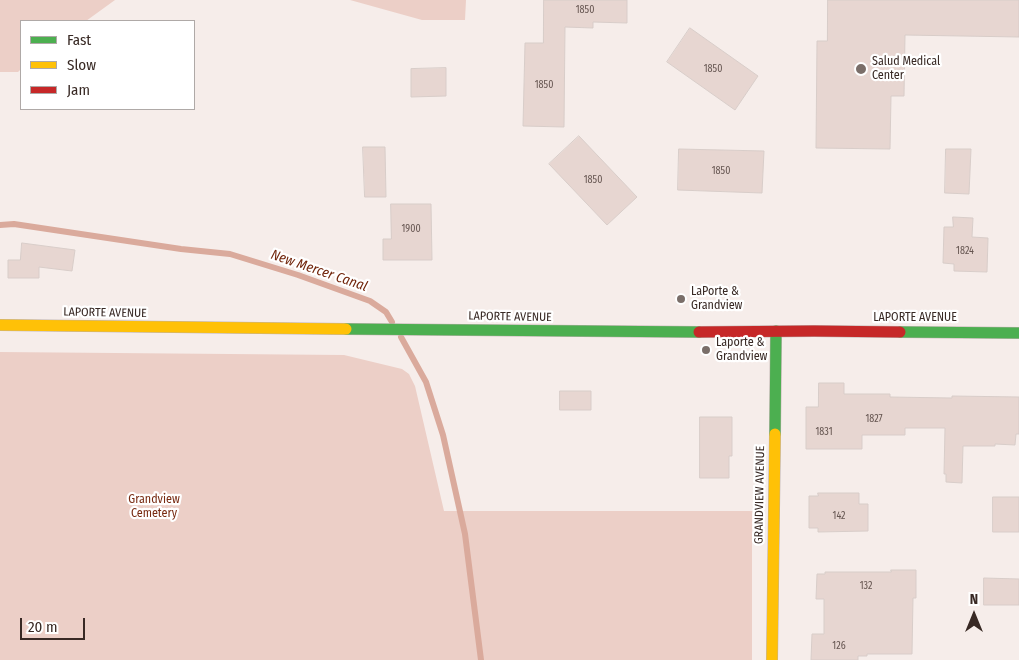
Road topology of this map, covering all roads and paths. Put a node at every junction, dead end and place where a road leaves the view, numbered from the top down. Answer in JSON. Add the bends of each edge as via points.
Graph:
{"nodes":[{"id":1,"x":0,"y":325,"type":"edge"},
{"id":2,"x":776,"y":331,"type":"junction"},
{"id":3,"x":1019,"y":333,"type":"edge"},
{"id":4,"x":772,"y":660,"type":"edge"}],
"edges":[{"from":1,"to":2,"type":"street","name":"LAPORTE AVENUE"},
{"from":2,"to":3,"type":"street","name":"LAPORTE AVENUE"},
{"from":2,"to":4,"type":"street","name":"GRANDVIEW AVENUE"}]}
